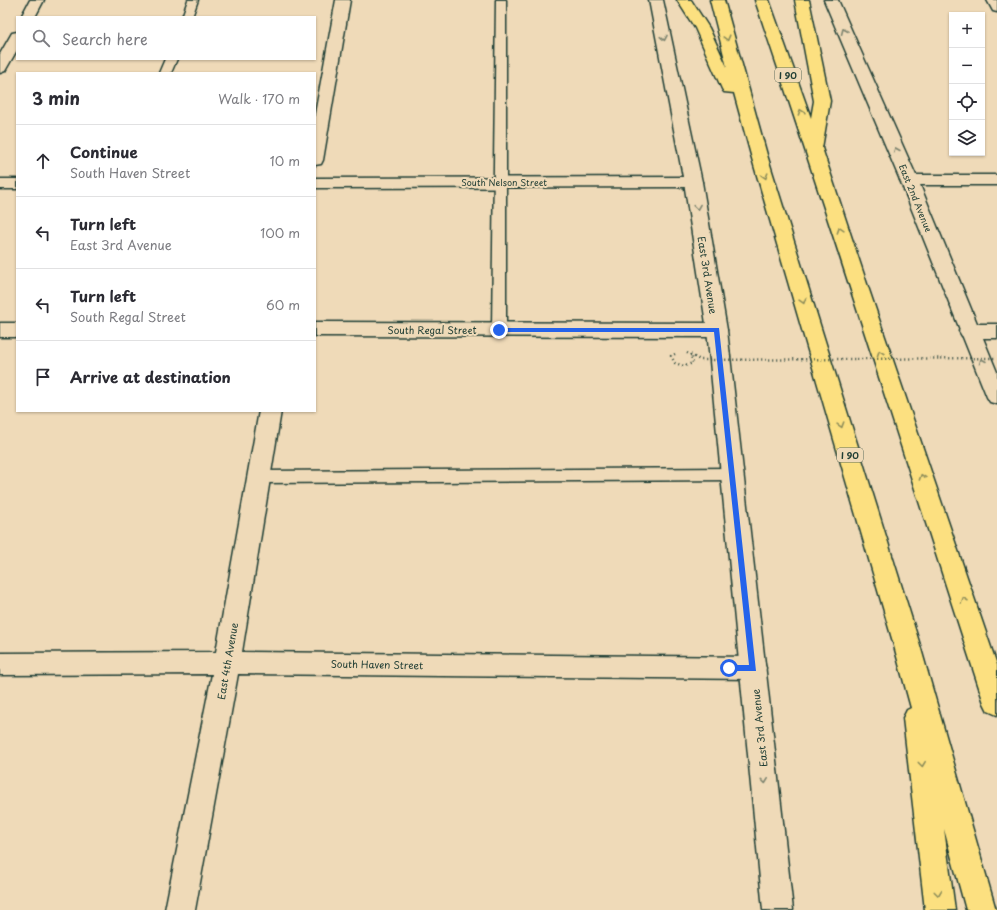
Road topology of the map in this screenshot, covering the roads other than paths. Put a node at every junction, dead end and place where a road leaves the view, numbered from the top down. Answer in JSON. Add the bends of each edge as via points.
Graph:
{"nodes":[{"id":1,"x":37,"y":0,"type":"edge"},
{"id":2,"x":193,"y":0,"type":"edge"},
{"id":3,"x":343,"y":0,"type":"edge"},
{"id":4,"x":501,"y":0,"type":"edge"},
{"id":5,"x":656,"y":0,"type":"edge"},
{"id":6,"x":684,"y":0,"type":"edge"},
{"id":7,"x":716,"y":0,"type":"edge"},
{"id":8,"x":762,"y":0,"type":"edge"},
{"id":9,"x":802,"y":0,"type":"edge"},
{"id":10,"x":831,"y":0,"type":"edge"},
{"id":11,"x":992,"y":0,"type":"edge"},
{"id":12,"x":997,"y":9,"type":"edge"},
{"id":13,"x":29,"y":16,"type":"edge"},
{"id":14,"x":187,"y":16,"type":"edge"},
{"id":15,"x":16,"y":38,"type":"edge"},
{"id":16,"x":171,"y":60,"type":"edge"},
{"id":17,"x":0,"y":68,"type":"edge"},
{"id":18,"x":165,"y":72,"type":"edge"},
{"id":19,"x":814,"y":149,"type":"junction"},
{"id":20,"x":316,"y":154,"type":"edge"},
{"id":21,"x":759,"y":155,"type":"junction"},
{"id":22,"x":909,"y":180,"type":"junction"},
{"id":23,"x":997,"y":180,"type":"edge"},
{"id":24,"x":499,"y":182,"type":"junction"},
{"id":25,"x":693,"y":182,"type":"junction"},
{"id":26,"x":316,"y":183,"type":"edge"},
{"id":27,"x":0,"y":184,"type":"edge"},
{"id":28,"x":16,"y":184,"type":"edge"},
{"id":29,"x":316,"y":329,"type":"edge"},
{"id":30,"x":0,"y":330,"type":"edge"},
{"id":31,"x":16,"y":330,"type":"edge"},
{"id":32,"x":499,"y":330,"type":"junction"},
{"id":33,"x":717,"y":330,"type":"junction"},
{"id":34,"x":969,"y":331,"type":"junction"},
{"id":35,"x":997,"y":331,"type":"edge"},
{"id":36,"x":997,"y":397,"type":"edge"},
{"id":37,"x":270,"y":412,"type":"edge"},
{"id":38,"x":733,"y":474,"type":"junction"},
{"id":39,"x":259,"y":476,"type":"junction"},
{"id":40,"x":976,"y":637,"type":"junction"},
{"id":41,"x":906,"y":642,"type":"junction"},
{"id":42,"x":227,"y":662,"type":"junction"},
{"id":43,"x":0,"y":664,"type":"edge"},
{"id":44,"x":997,"y":665,"type":"edge"},
{"id":45,"x":753,"y":668,"type":"junction"},
{"id":46,"x":997,"y":702,"type":"edge"},
{"id":47,"x":180,"y":910,"type":"edge"},
{"id":48,"x":778,"y":910,"type":"edge"},
{"id":49,"x":940,"y":910,"type":"edge"},
{"id":50,"x":981,"y":910,"type":"edge"}],
"edges":[{"from":1,"to":13,"type":"street"},
{"from":2,"to":14,"type":"lane"},
{"from":3,"to":20,"type":"street"},
{"from":4,"to":24,"type":"lane"},
{"from":5,"to":25,"type":"street","name":"East 3rd Avenue","one_way":true},
{"from":6,"to":21,"type":"highway","via":[[702,28]]},
{"from":7,"to":21,"type":"highway","number":"I 90","one_way":true},
{"from":19,"to":8,"type":"highway","number":"I 90","one_way":true},
{"from":9,"to":19,"type":"highway","via":[[822,101]]},
{"from":22,"to":10,"type":"street","name":"East 2nd Avenue","one_way":true},
{"from":11,"to":12,"type":"lane"},
{"from":15,"to":17,"type":"street"},
{"from":16,"to":18,"type":"lane"},
{"from":40,"to":19,"type":"highway","number":"I 90","one_way":true},
{"from":21,"to":41,"type":"highway","number":"I 90","one_way":true},
{"from":22,"to":23,"type":"street"},
{"from":22,"to":34,"type":"street","name":"East 2nd Avenue"},
{"from":24,"to":25,"type":"street","name":"South Nelson Street"},
{"from":24,"to":26,"type":"street","name":"South Nelson Street"},
{"from":24,"to":32,"type":"lane"},
{"from":25,"to":33,"type":"street","name":"East 3rd Avenue","one_way":true},
{"from":27,"to":28,"type":"street"},
{"from":29,"to":32,"type":"street","name":"South Regal Street"},
{"from":30,"to":31,"type":"street"},
{"from":32,"to":33,"type":"street","name":"South Regal Street"},
{"from":33,"to":38,"type":"street","name":"East 3rd Avenue"},
{"from":34,"to":35,"type":"street"},
{"from":36,"to":34,"type":"street","name":"East 2nd Avenue","one_way":true},
{"from":37,"to":39,"type":"street","name":"East 4th Avenue"},
{"from":38,"to":39,"type":"lane"},
{"from":38,"to":45,"type":"street","name":"East 3rd Avenue"},
{"from":39,"to":42,"type":"street","name":"East 4th Avenue"},
{"from":40,"to":44,"type":"highway"},
{"from":40,"to":46,"type":"highway","number":"I 90"},
{"from":41,"to":49,"type":"highway","one_way":true},
{"from":41,"to":50,"type":"highway","number":"I 90"},
{"from":42,"to":43,"type":"street","name":"South Haven Street"},
{"from":42,"to":45,"type":"street","name":"South Haven Street"},
{"from":42,"to":47,"type":"street","name":"East 4th Avenue"},
{"from":45,"to":48,"type":"street","name":"East 3rd Avenue","one_way":true}]}
